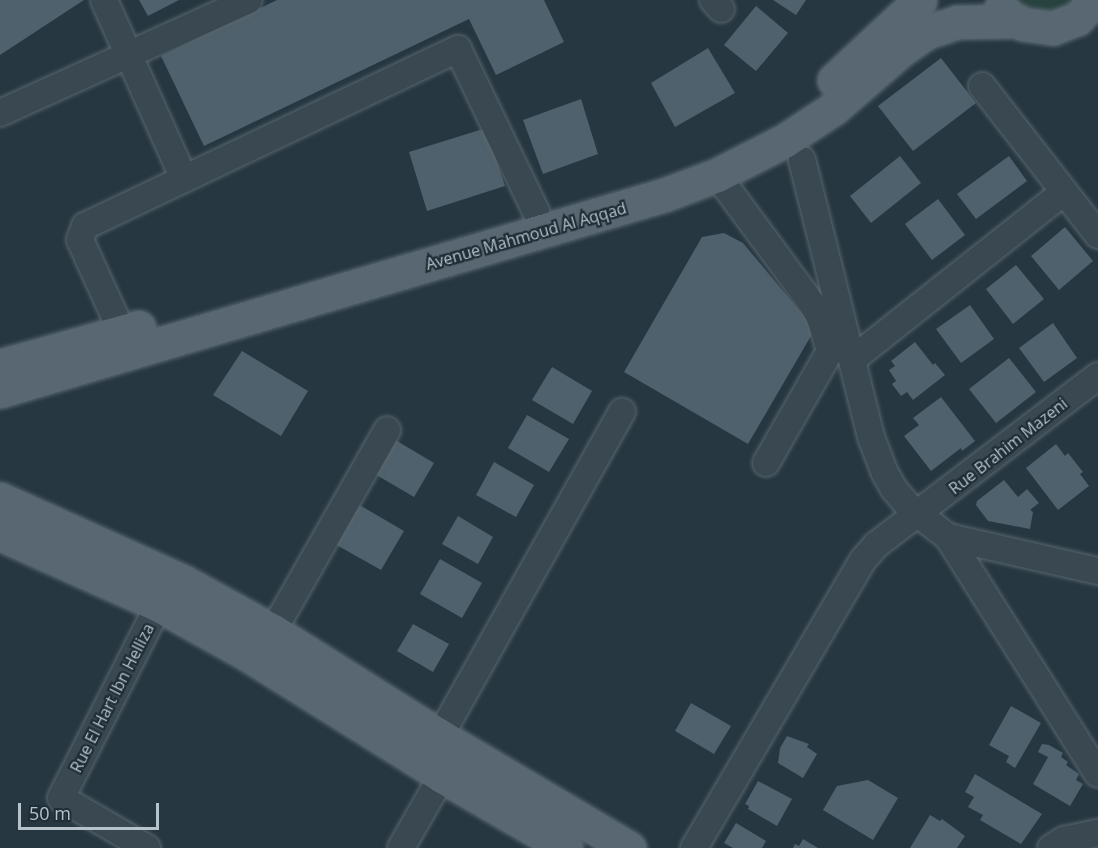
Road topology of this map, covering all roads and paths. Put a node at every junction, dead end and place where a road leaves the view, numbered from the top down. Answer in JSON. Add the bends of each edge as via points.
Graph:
{"nodes":[{"id":1,"x":104,"y":0,"type":"edge"},
{"id":2,"x":249,"y":0,"type":"edge"},
{"id":3,"x":921,"y":0,"type":"edge"},
{"id":4,"x":1095,"y":0,"type":"edge"},
{"id":5,"x":896,"y":11,"type":"edge"},
{"id":6,"x":1007,"y":11,"type":"edge"},
{"id":7,"x":130,"y":53,"type":"junction"},
{"id":8,"x":982,"y":86,"type":"dead end"},
{"id":9,"x":0,"y":113,"type":"edge"},
{"id":10,"x":802,"y":160,"type":"dead end"},
{"id":11,"x":717,"y":175,"type":"junction"},
{"id":12,"x":184,"y":179,"type":"junction"},
{"id":13,"x":1064,"y":192,"type":"junction"},
{"id":14,"x":536,"y":212,"type":"junction"},
{"id":15,"x":1098,"y":235,"type":"edge"},
{"id":16,"x":122,"y":332,"type":"junction"},
{"id":17,"x":853,"y":359,"type":"junction"},
{"id":18,"x":0,"y":366,"type":"edge"},
{"id":19,"x":1098,"y":376,"type":"edge"},
{"id":20,"x":0,"y":391,"type":"edge"},
{"id":21,"x":622,"y":412,"type":"dead end"},
{"id":22,"x":387,"y":430,"type":"dead end"},
{"id":23,"x":766,"y":463,"type":"dead end"},
{"id":24,"x":0,"y":499,"type":"edge"},
{"id":25,"x":919,"y":516,"type":"junction"},
{"id":26,"x":0,"y":534,"type":"edge"},
{"id":27,"x":948,"y":537,"type":"junction"},
{"id":28,"x":1098,"y":571,"type":"edge"},
{"id":29,"x":159,"y":605,"type":"junction"},
{"id":30,"x":273,"y":631,"type":"junction"},
{"id":31,"x":440,"y":736,"type":"junction"},
{"id":32,"x":1098,"y":774,"type":"edge"},
{"id":33,"x":442,"y":776,"type":"junction"},
{"id":34,"x":1098,"y":833,"type":"edge"},
{"id":35,"x":142,"y":847,"type":"edge"},
{"id":36,"x":401,"y":848,"type":"edge"},
{"id":37,"x":566,"y":848,"type":"edge"},
{"id":38,"x":629,"y":848,"type":"edge"},
{"id":39,"x":694,"y":848,"type":"edge"},
{"id":40,"x":1051,"y":848,"type":"edge"}],
"edges":[{"from":1,"to":7,"type":"street"},
{"from":2,"to":7,"type":"street"},
{"from":3,"to":5,"type":"main road","name":"Avenue Mahmoud Al Aqqad"},
{"from":4,"to":6,"type":"main road","name":"Avenue Mahmoud Al Aqqad","via":[[1081,16],[1063,25],[1038,28]]},
{"from":5,"to":14,"type":"main road","name":"Avenue Mahmoud Al Aqqad","via":[[829,84],[758,130],[655,175]]},
{"from":6,"to":11,"type":"main road","name":"Avenue Mahmoud Al Aqqad","via":[[927,32],[834,108],[778,144]]},
{"from":7,"to":9,"type":"street"},
{"from":7,"to":12,"type":"street"},
{"from":8,"to":13,"type":"street"},
{"from":10,"to":17,"type":"street"},
{"from":11,"to":20,"type":"main road","name":"Avenue Mahmoud Al Aqqad","via":[[652,198]]},
{"from":11,"to":23,"type":"street","via":[[813,305],[830,351]]},
{"from":12,"to":14,"type":"street","via":[[458,49]]},
{"from":12,"to":16,"type":"street","via":[[88,223],[81,231],[80,240]]},
{"from":13,"to":15,"type":"street"},
{"from":13,"to":17,"type":"street"},
{"from":14,"to":16,"type":"main road","name":"Avenue Mahmoud Al Aqqad"},
{"from":16,"to":18,"type":"main road","name":"Avenue Mahmoud Al Aqqad"},
{"from":17,"to":25,"type":"street","via":[[871,437],[885,473]]},
{"from":19,"to":25,"type":"street","name":"Rue Brahim Mazeni"},
{"from":21,"to":31,"type":"street"},
{"from":22,"to":30,"type":"street"},
{"from":24,"to":30,"type":"main road","via":[[182,581]]},
{"from":25,"to":27,"type":"street"},
{"from":25,"to":39,"type":"street","name":"Rue Brahim Mazeni","via":[[863,560]]},
{"from":26,"to":29,"type":"main road"},
{"from":27,"to":28,"type":"street"},
{"from":27,"to":32,"type":"street"},
{"from":29,"to":33,"type":"main road","via":[[247,654]]},
{"from":29,"to":35,"type":"street","name":"Rue El Hart Ibn Helliza","via":[[61,798]]},
{"from":30,"to":31,"type":"main road"},
{"from":31,"to":38,"type":"main road"},
{"from":33,"to":36,"type":"street"},
{"from":33,"to":37,"type":"main road"},
{"from":34,"to":40,"type":"street","via":[[1064,840]]}]}
